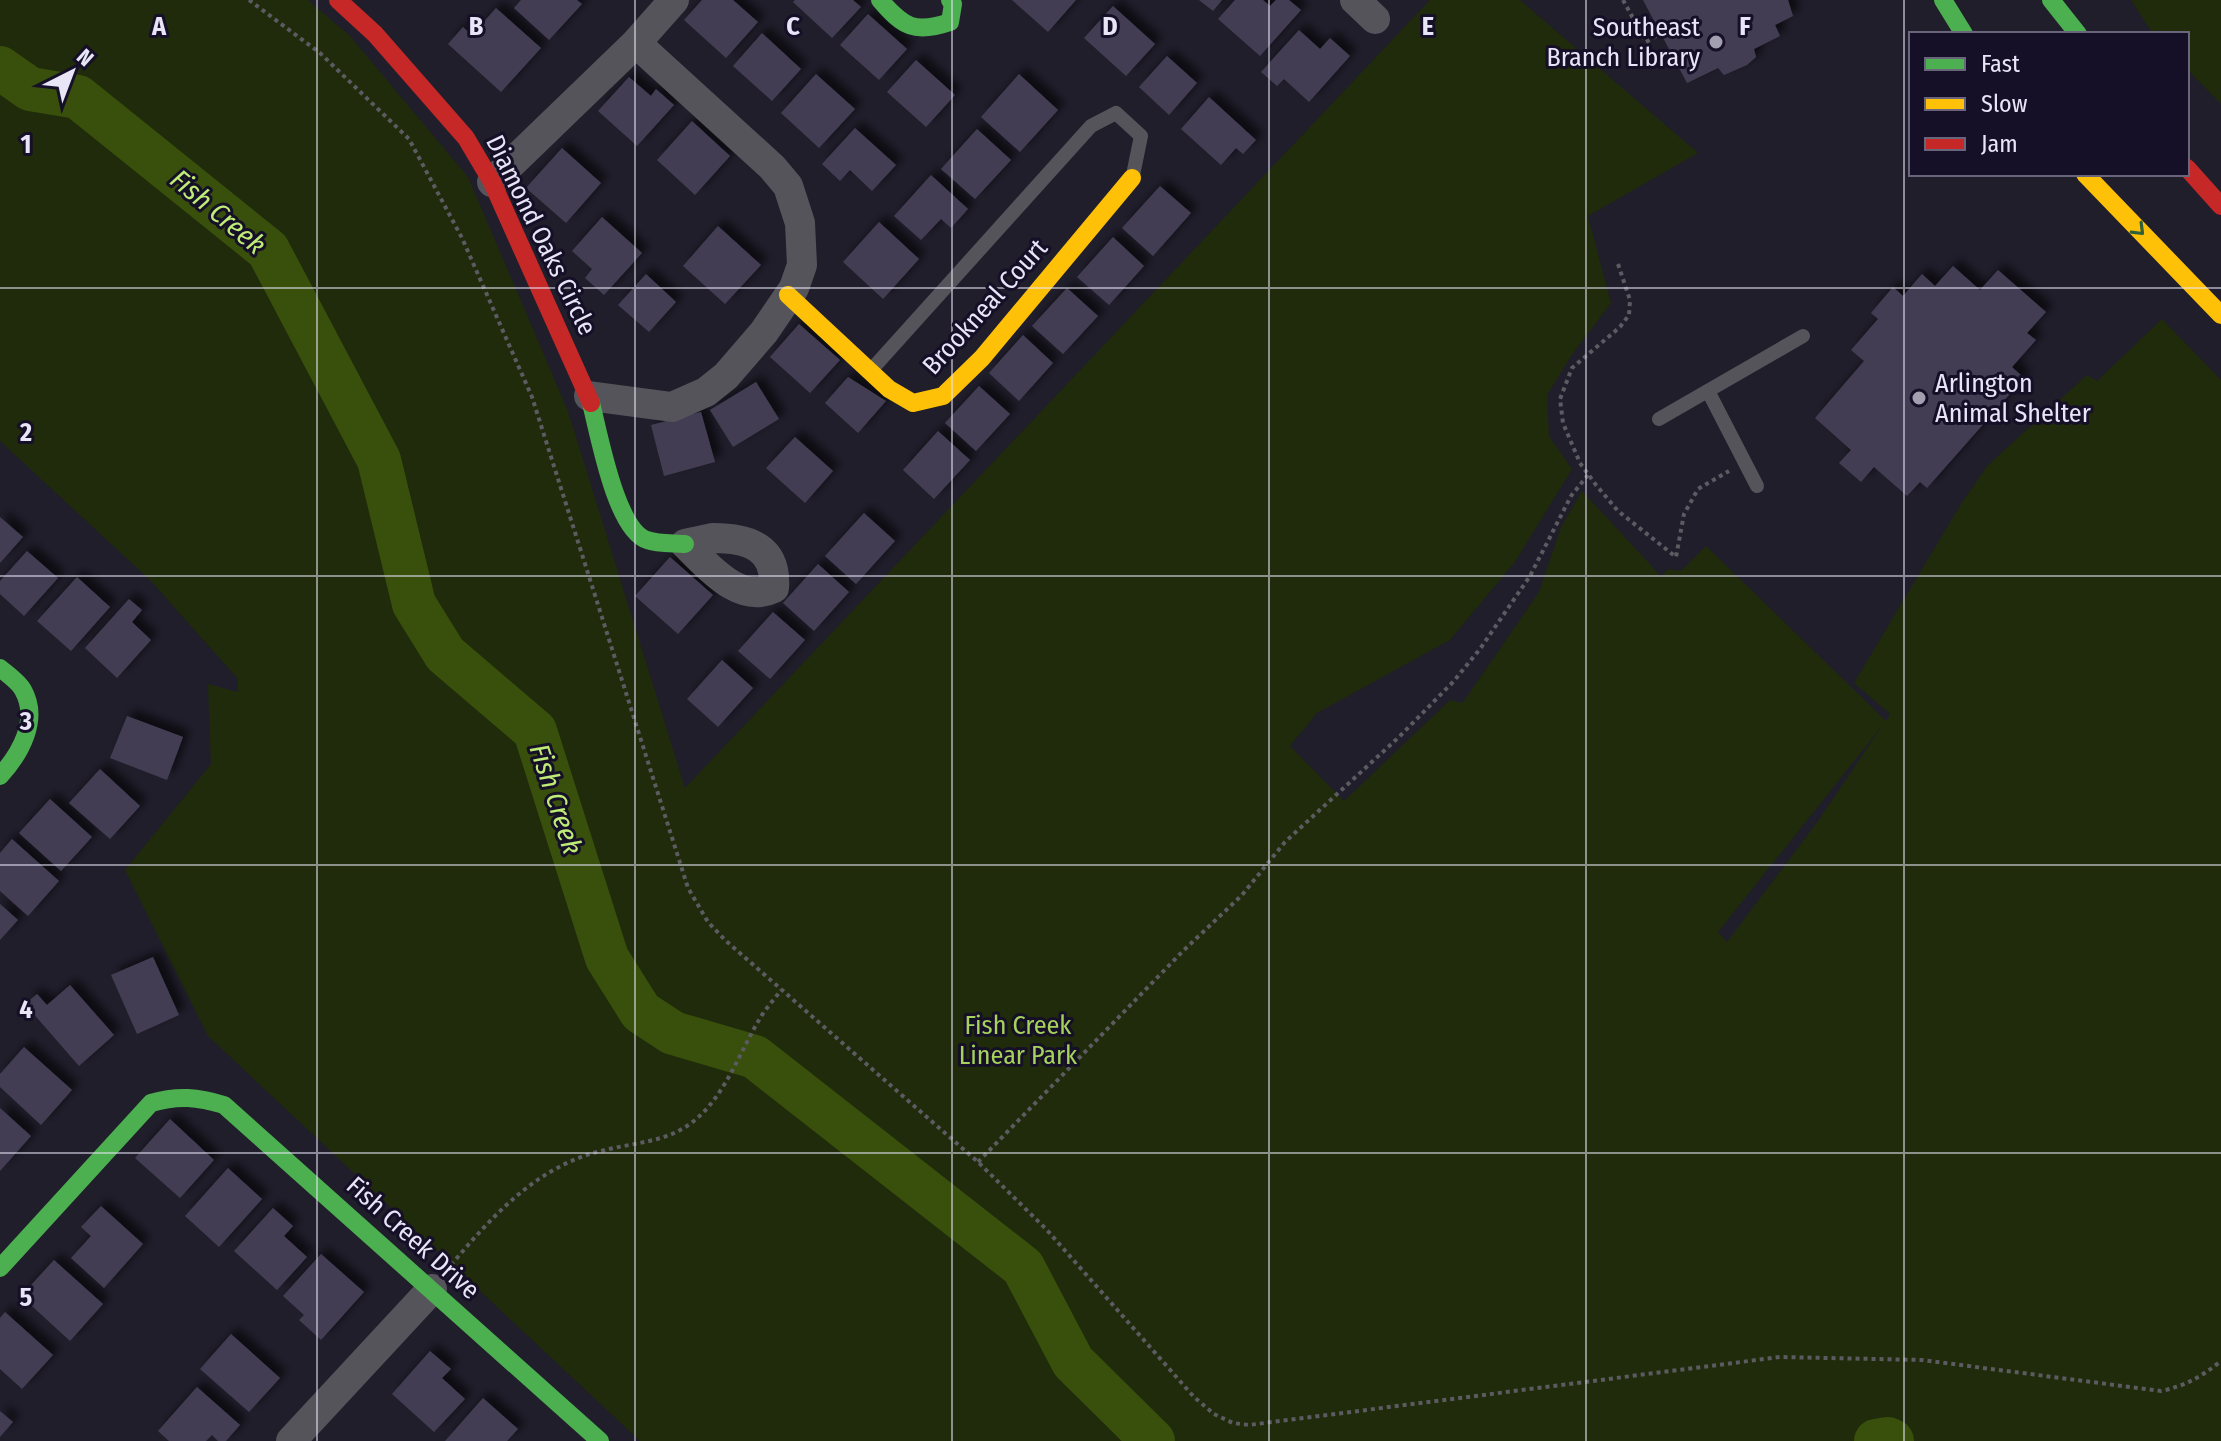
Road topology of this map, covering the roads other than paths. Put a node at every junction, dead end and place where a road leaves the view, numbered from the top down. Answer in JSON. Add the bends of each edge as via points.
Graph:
{"nodes":[{"id":1,"x":338,"y":0,"type":"edge"},
{"id":2,"x":674,"y":0,"type":"edge"},
{"id":3,"x":880,"y":0,"type":"edge"},
{"id":4,"x":950,"y":0,"type":"edge"},
{"id":5,"x":1943,"y":0,"type":"edge"},
{"id":6,"x":2051,"y":0,"type":"edge"},
{"id":7,"x":1963,"y":32,"type":"edge"},
{"id":8,"x":2076,"y":32,"type":"edge"},
{"id":9,"x":636,"y":43,"type":"junction"},
{"id":10,"x":2189,"y":170,"type":"edge"},
{"id":11,"x":2087,"y":176,"type":"edge"},
{"id":12,"x":1132,"y":178,"type":"joint"},
{"id":13,"x":492,"y":182,"type":"junction"},
{"id":14,"x":2221,"y":206,"type":"edge"},
{"id":15,"x":788,"y":295,"type":"junction"},
{"id":16,"x":2221,"y":315,"type":"edge"},
{"id":17,"x":1803,"y":336,"type":"dead end"},
{"id":18,"x":870,"y":371,"type":"junction"},
{"id":19,"x":1708,"y":391,"type":"junction"},
{"id":20,"x":589,"y":396,"type":"junction"},
{"id":21,"x":1659,"y":419,"type":"dead end"},
{"id":22,"x":1757,"y":486,"type":"dead end"},
{"id":23,"x":685,"y":544,"type":"dead end"},
{"id":24,"x":0,"y":668,"type":"edge"},
{"id":25,"x":0,"y":776,"type":"edge"},
{"id":26,"x":0,"y":1268,"type":"edge"},
{"id":27,"x":440,"y":1278,"type":"junction"},
{"id":28,"x":291,"y":1441,"type":"edge"},
{"id":29,"x":600,"y":1441,"type":"edge"}],
"edges":[{"from":1,"to":13,"type":"street","name":"Diamond Oaks Circle","via":[[375,34],[466,138]]},
{"from":2,"to":9,"type":"street"},
{"from":3,"to":4,"type":"street","via":[[905,25],[929,31],[950,22]]},
{"from":5,"to":7,"type":"street"},
{"from":6,"to":8,"type":"street"},
{"from":9,"to":13,"type":"street"},
{"from":9,"to":15,"type":"street","via":[[788,186],[800,223],[802,265]]},
{"from":10,"to":14,"type":"street"},
{"from":11,"to":16,"type":"street","one_way":true},
{"from":12,"to":18,"type":"street","name":"Brookneal Court","via":[[982,358],[943,396],[913,403]]},
{"from":12,"to":18,"type":"lane","via":[[1141,136],[1116,113],[1091,126]]},
{"from":13,"to":20,"type":"street","name":"Diamond Oaks Circle"},
{"from":15,"to":18,"type":"street","name":"Brookneal Court"},
{"from":15,"to":20,"type":"street","via":[[764,332],[706,392],[672,407]]},
{"from":17,"to":19,"type":"lane"},
{"from":19,"to":21,"type":"lane"},
{"from":19,"to":22,"type":"lane"},
{"from":20,"to":23,"type":"street","name":"Diamond Oaks Circle","via":[[620,508],[634,531],[646,540]]},
{"from":24,"to":25,"type":"street","via":[[23,689],[28,708],[27,734],[17,757]]},
{"from":26,"to":27,"type":"street","name":"Fish Creek Drive","via":[[151,1103],[180,1094],[224,1105]]},
{"from":27,"to":28,"type":"street"},
{"from":27,"to":29,"type":"street","name":"Fish Creek Drive"}]}
